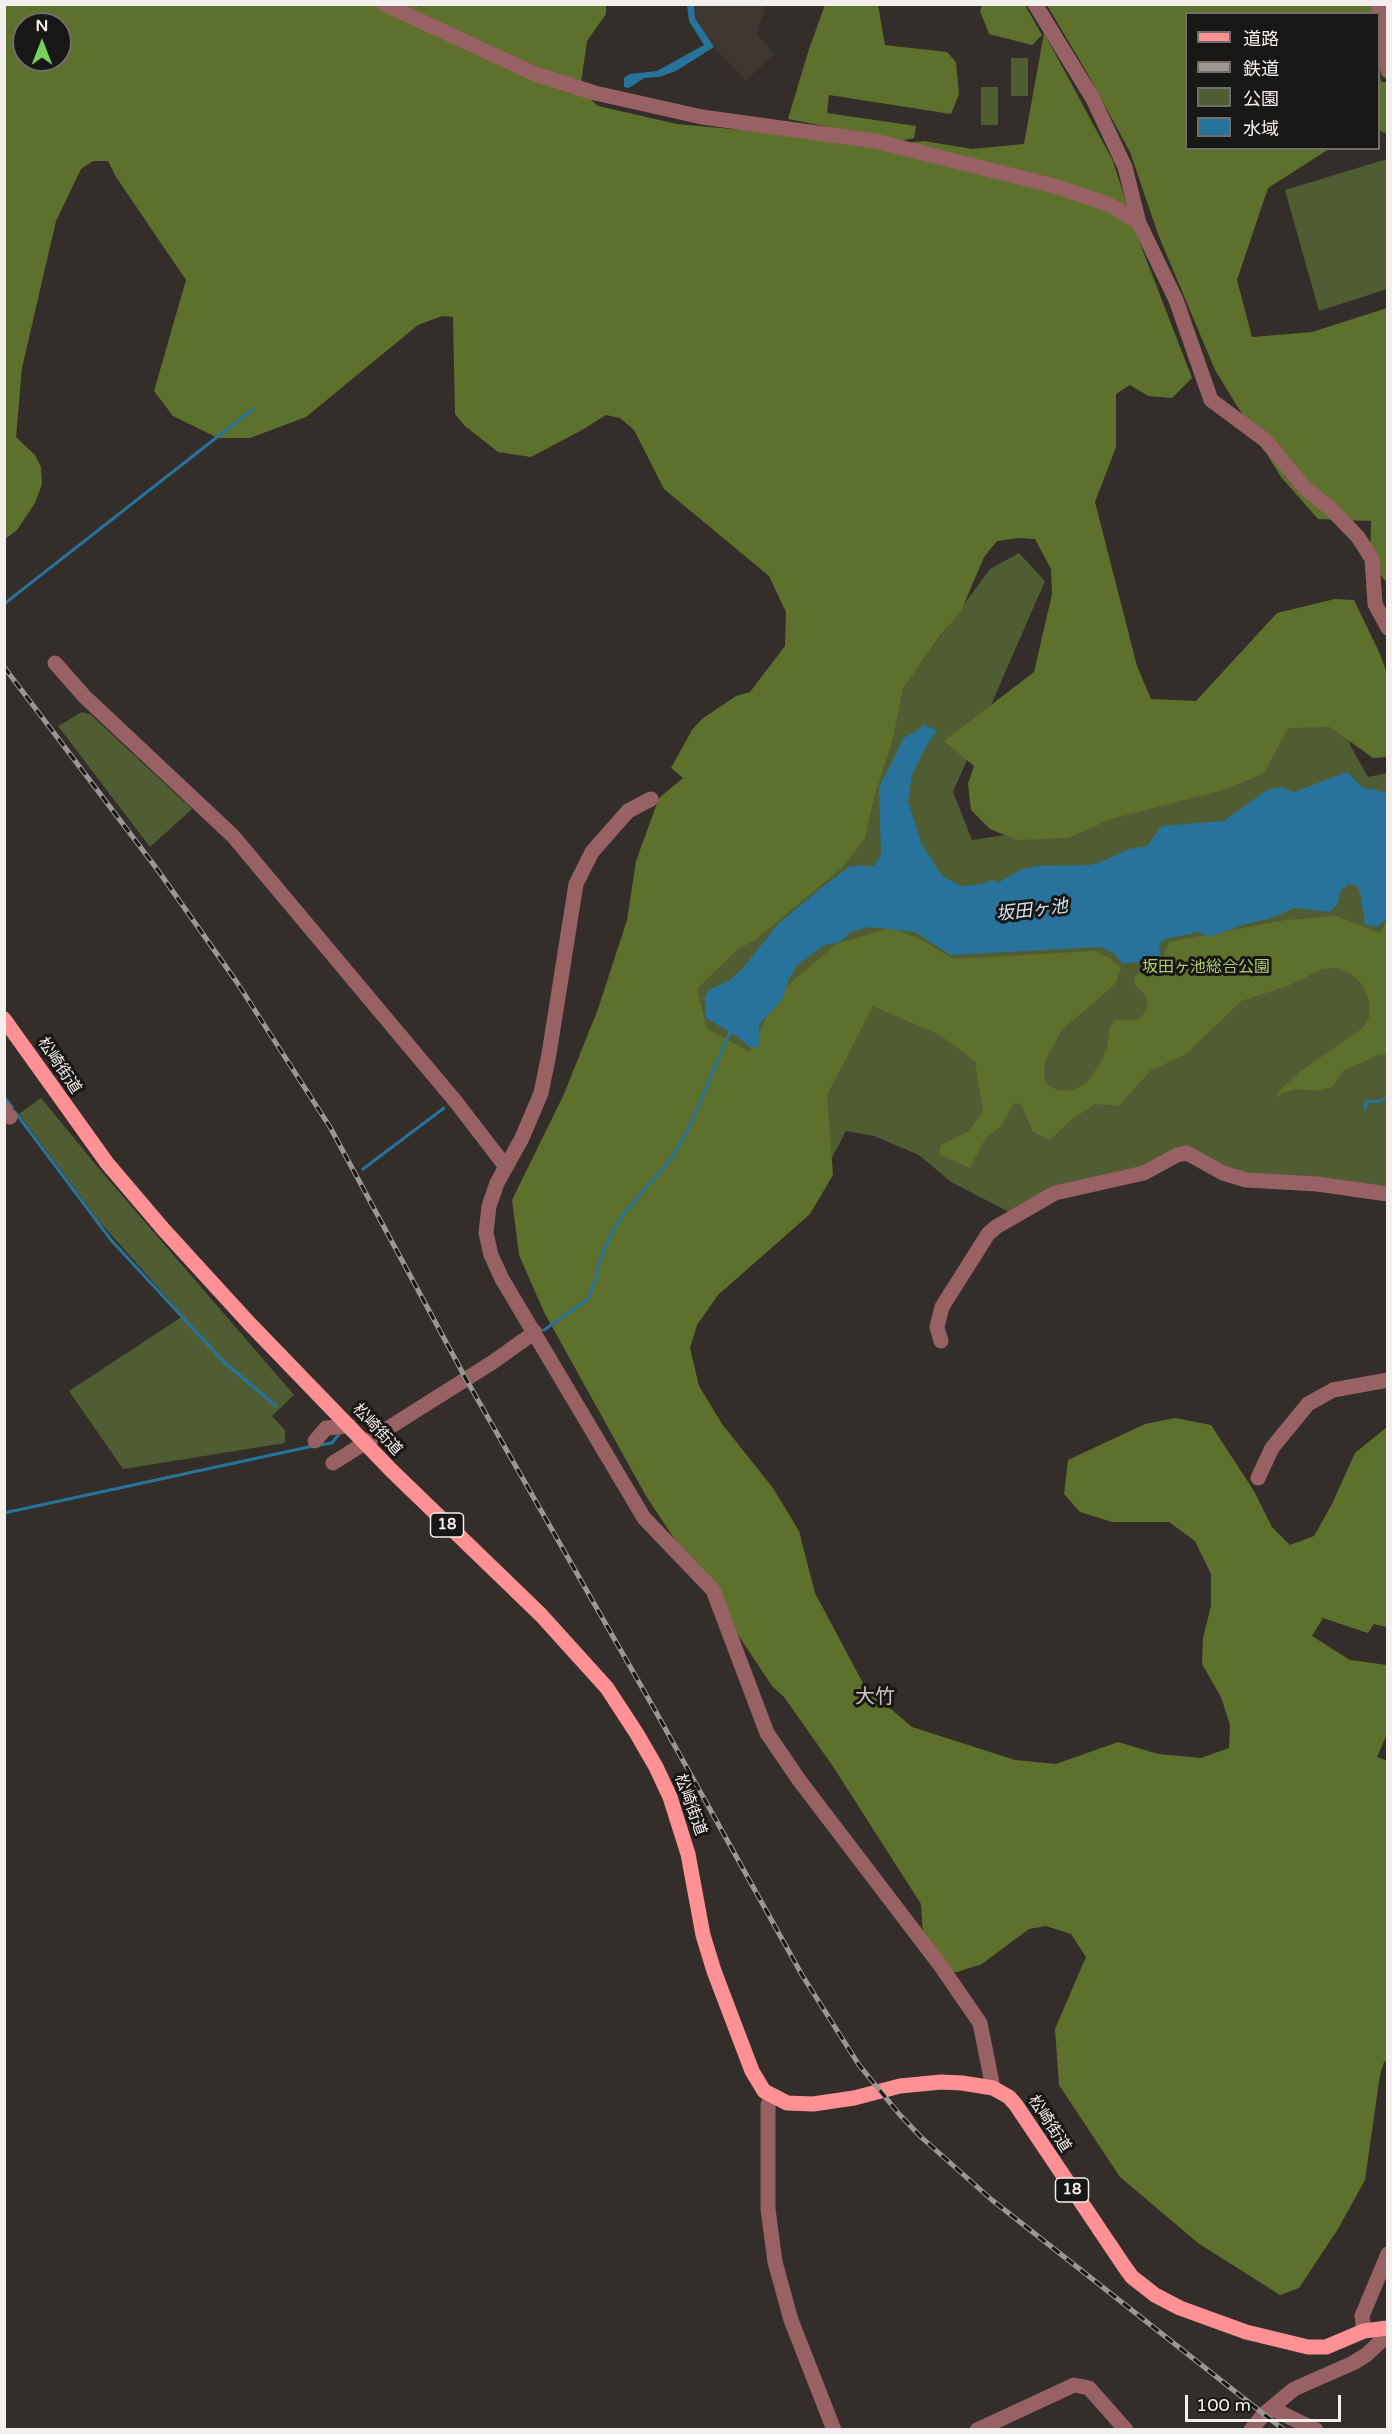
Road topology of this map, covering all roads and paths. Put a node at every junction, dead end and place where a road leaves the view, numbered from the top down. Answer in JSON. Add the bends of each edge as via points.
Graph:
{"nodes":[{"id":1,"x":384,"y":4,"type":"edge"},
{"id":2,"x":1035,"y":4,"type":"edge"},
{"id":3,"x":1380,"y":22,"type":"edge"},
{"id":4,"x":1388,"y":71,"type":"edge"},
{"id":5,"x":1139,"y":223,"type":"junction"},
{"id":6,"x":1388,"y":628,"type":"edge"},
{"id":7,"x":55,"y":663,"type":"dead end"},
{"id":8,"x":651,"y":799,"type":"dead end"},
{"id":9,"x":4,"y":1019,"type":"edge"},
{"id":10,"x":506,"y":1167,"type":"junction"},
{"id":11,"x":1388,"y":1194,"type":"edge"},
{"id":12,"x":535,"y":1332,"type":"junction"},
{"id":13,"x":941,"y":1341,"type":"dead end"},
{"id":14,"x":1388,"y":1380,"type":"edge"},
{"id":15,"x":349,"y":1426,"type":"junction"},
{"id":16,"x":315,"y":1441,"type":"dead end"},
{"id":17,"x":366,"y":1444,"type":"junction"},
{"id":18,"x":333,"y":1463,"type":"dead end"},
{"id":19,"x":1258,"y":1478,"type":"dead end"},
{"id":20,"x":993,"y":2088,"type":"junction"},
{"id":21,"x":771,"y":2097,"type":"junction"},
{"id":22,"x":1388,"y":2254,"type":"edge"},
{"id":23,"x":1385,"y":2328,"type":"edge"},
{"id":24,"x":1364,"y":2331,"type":"junction"},
{"id":25,"x":1271,"y":2408,"type":"junction"},
{"id":26,"x":834,"y":2430,"type":"edge"},
{"id":27,"x":977,"y":2430,"type":"edge"},
{"id":28,"x":1126,"y":2430,"type":"edge"},
{"id":29,"x":1251,"y":2430,"type":"edge"},
{"id":30,"x":1316,"y":2430,"type":"edge"}],
"edges":[{"from":1,"to":5,"type":"street","via":[[535,74],[595,93],[702,117],[875,141],[1068,190],[1110,205]]},
{"from":2,"to":5,"type":"street","via":[[1093,99],[1125,167]]},
{"from":3,"to":4,"type":"street"},
{"from":5,"to":6,"type":"street","via":[[1176,300],[1211,400],[1265,440],[1306,489],[1358,537],[1372,559],[1375,604]]},
{"from":7,"to":10,"type":"street","via":[[85,697],[233,836]]},
{"from":8,"to":10,"type":"street","via":[[621,818],[592,852],[576,884],[541,1093]]},
{"from":9,"to":15,"type":"main road","name":"松崎街道","number":"18","via":[[107,1163],[241,1314]]},
{"from":10,"to":12,"type":"street","via":[[489,1206],[486,1233],[502,1279]]},
{"from":11,"to":13,"type":"street","via":[[1246,1180],[1223,1173],[1187,1153],[1144,1173],[1055,1193],[988,1234],[942,1307],[937,1327]]},
{"from":12,"to":17,"type":"street"},
{"from":12,"to":20,"type":"street","via":[[644,1518],[712,1590],[774,1742],[980,2023]]},
{"from":14,"to":19,"type":"street","via":[[1333,1390],[1308,1404],[1272,1448]]},
{"from":15,"to":16,"type":"street","via":[[326,1428]]},
{"from":15,"to":17,"type":"main road","name":"松崎街道","number":"18"},
{"from":17,"to":18,"type":"street"},
{"from":17,"to":21,"type":"main road","name":"松崎街道","number":"18","via":[[541,1615],[607,1688],[637,1734],[670,1797],[688,1854],[703,1935],[740,2042],[758,2084]]},
{"from":20,"to":21,"type":"main road","name":"松崎街道","number":"18","via":[[941,2082],[900,2086],[813,2104],[787,2103]]},
{"from":20,"to":24,"type":"main road","name":"松崎街道","number":"18","via":[[1016,2105],[1132,2277],[1155,2295],[1246,2332],[1301,2346],[1326,2347]]},
{"from":21,"to":26,"type":"street","via":[[768,2209],[775,2262],[791,2320]]},
{"from":22,"to":24,"type":"street","via":[[1362,2316]]},
{"from":23,"to":24,"type":"main road","name":"松崎街道","number":"18"},
{"from":23,"to":25,"type":"street","via":[[1379,2343],[1366,2355],[1302,2384]]},
{"from":25,"to":29,"type":"street"},
{"from":25,"to":30,"type":"street"},
{"from":27,"to":28,"type":"street","via":[[1074,2385],[1089,2388]]}]}
